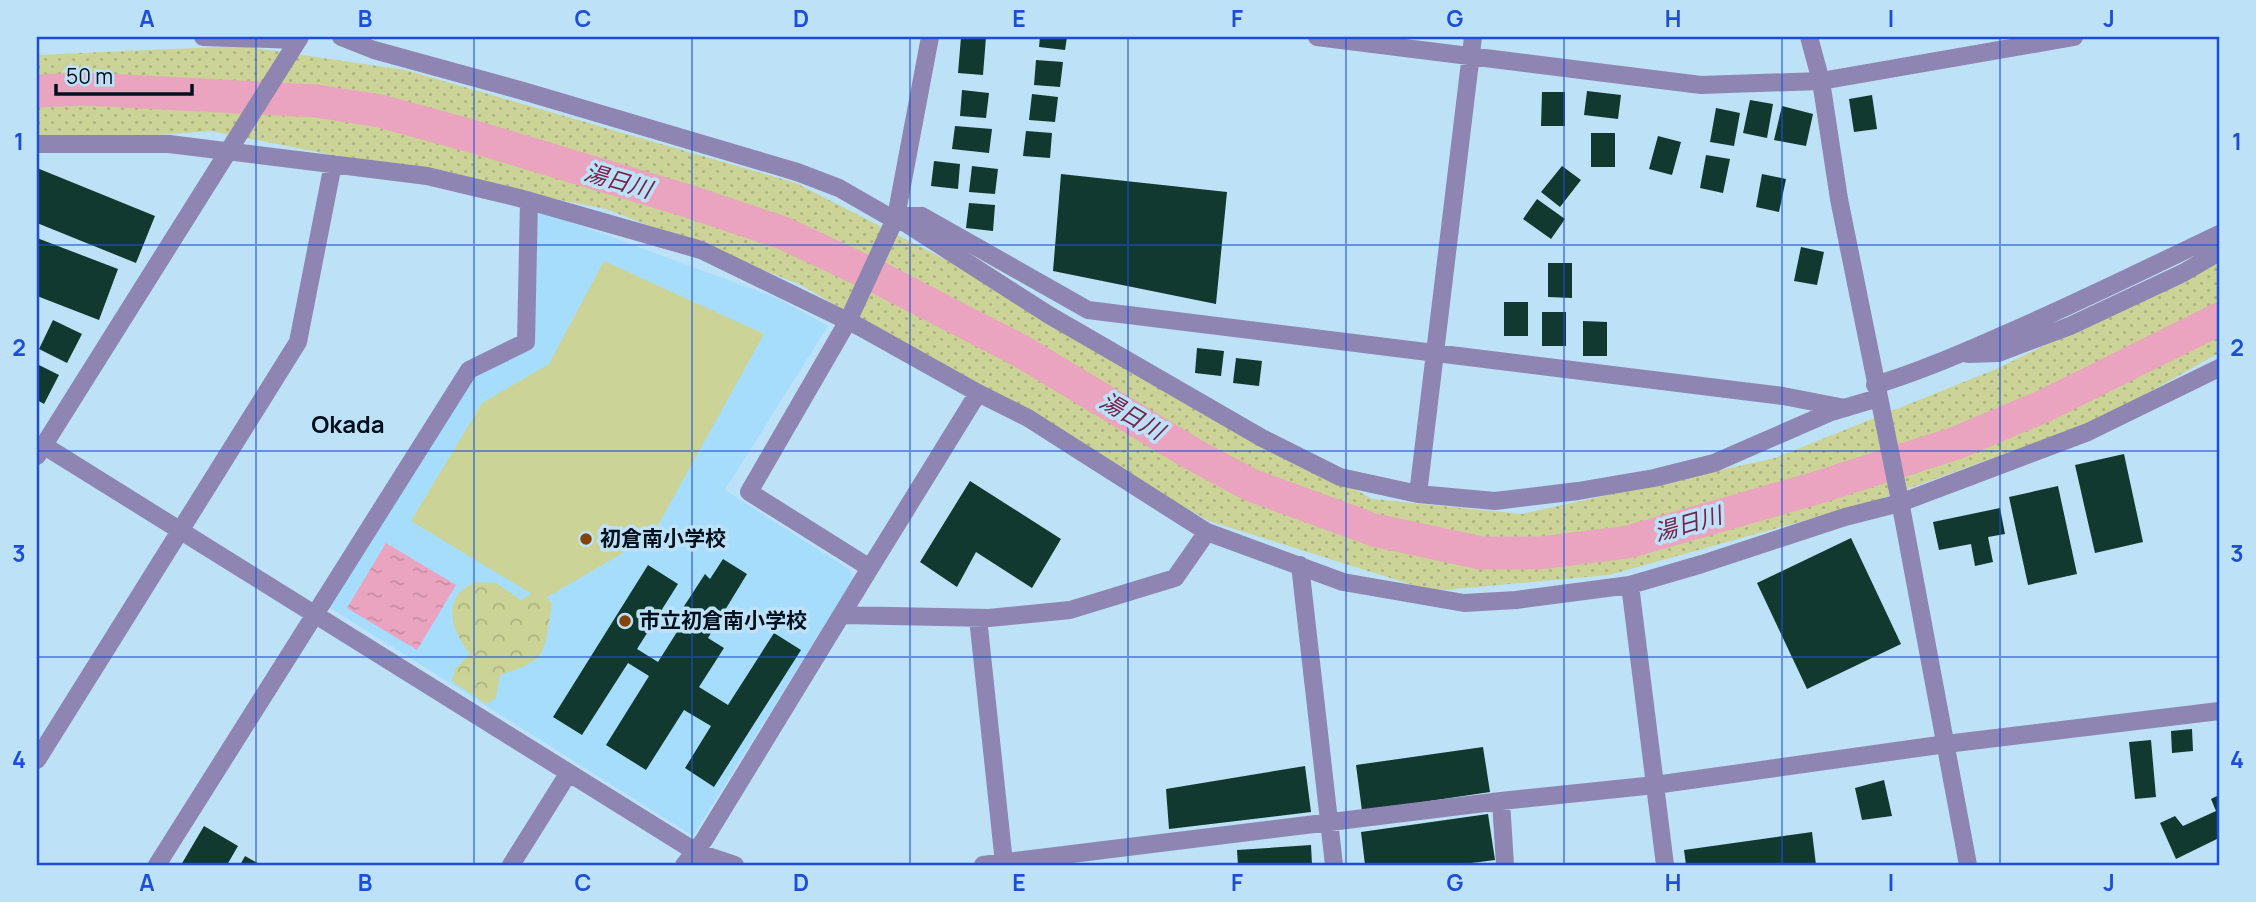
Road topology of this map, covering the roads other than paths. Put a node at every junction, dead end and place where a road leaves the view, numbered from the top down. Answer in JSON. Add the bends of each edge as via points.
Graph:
{"nodes":[{"id":1,"x":203,"y":37,"type":"edge"},
{"id":2,"x":341,"y":37,"type":"edge"},
{"id":3,"x":930,"y":37,"type":"edge"},
{"id":4,"x":1317,"y":37,"type":"edge"},
{"id":5,"x":1473,"y":37,"type":"edge"},
{"id":6,"x":1810,"y":37,"type":"edge"},
{"id":7,"x":2074,"y":37,"type":"edge"},
{"id":8,"x":2034,"y":40,"type":"edge"},
{"id":9,"x":298,"y":41,"type":"edge"},
{"id":10,"x":1471,"y":55,"type":"junction"},
{"id":11,"x":1821,"y":81,"type":"junction"},
{"id":12,"x":37,"y":144,"type":"edge"},
{"id":13,"x":230,"y":147,"type":"junction"},
{"id":14,"x":332,"y":164,"type":"junction"},
{"id":15,"x":529,"y":201,"type":"junction"},
{"id":16,"x":894,"y":221,"type":"junction"},
{"id":17,"x":2219,"y":234,"type":"edge"},
{"id":18,"x":2219,"y":251,"type":"edge"},
{"id":19,"x":850,"y":316,"type":"junction"},
{"id":20,"x":1434,"y":354,"type":"junction"},
{"id":21,"x":1958,"y":355,"type":"junction"},
{"id":22,"x":2219,"y":368,"type":"edge"},
{"id":23,"x":978,"y":393,"type":"junction"},
{"id":24,"x":1877,"y":394,"type":"junction"},
{"id":25,"x":1846,"y":408,"type":"junction"},
{"id":26,"x":40,"y":451,"type":"edge"},
{"id":27,"x":1418,"y":494,"type":"junction"},
{"id":28,"x":1900,"y":502,"type":"junction"},
{"id":29,"x":180,"y":531,"type":"junction"},
{"id":30,"x":1207,"y":533,"type":"junction"},
{"id":31,"x":1300,"y":565,"type":"junction"},
{"id":32,"x":870,"y":568,"type":"junction"},
{"id":33,"x":1630,"y":585,"type":"junction"},
{"id":34,"x":316,"y":615,"type":"junction"},
{"id":35,"x":843,"y":615,"type":"junction"},
{"id":36,"x":978,"y":618,"type":"junction"},
{"id":37,"x":2219,"y":711,"type":"edge"},
{"id":38,"x":1946,"y":744,"type":"junction"},
{"id":39,"x":37,"y":760,"type":"edge"},
{"id":40,"x":568,"y":774,"type":"junction"},
{"id":41,"x":1655,"y":785,"type":"junction"},
{"id":42,"x":1501,"y":801,"type":"junction"},
{"id":43,"x":1329,"y":822,"type":"junction"},
{"id":44,"x":690,"y":859,"type":"edge"},
{"id":45,"x":1065,"y":860,"type":"edge"},
{"id":46,"x":1004,"y":863,"type":"junction"},
{"id":47,"x":158,"y":865,"type":"edge"},
{"id":48,"x":511,"y":865,"type":"edge"},
{"id":49,"x":735,"y":865,"type":"edge"},
{"id":50,"x":983,"y":865,"type":"edge"},
{"id":51,"x":1334,"y":865,"type":"edge"},
{"id":52,"x":1505,"y":865,"type":"edge"},
{"id":53,"x":1665,"y":865,"type":"edge"},
{"id":54,"x":1968,"y":865,"type":"edge"}],
"edges":[{"from":1,"to":9,"type":"street"},
{"from":2,"to":16,"type":"street","via":[[797,172],[839,188]]},
{"from":3,"to":16,"type":"street"},
{"from":4,"to":10,"type":"street"},
{"from":5,"to":10,"type":"street"},
{"from":6,"to":11,"type":"street"},
{"from":7,"to":8,"type":"street"},
{"from":8,"to":11,"type":"street"},
{"from":9,"to":13,"type":"street"},
{"from":10,"to":11,"type":"street","via":[[1701,85]]},
{"from":10,"to":20,"type":"street"},
{"from":11,"to":24,"type":"street"},
{"from":12,"to":13,"type":"street"},
{"from":13,"to":14,"type":"street"},
{"from":13,"to":26,"type":"street"},
{"from":14,"to":15,"type":"street","via":[[427,176]]},
{"from":14,"to":29,"type":"street","via":[[298,342]]},
{"from":15,"to":19,"type":"street","via":[[701,250]]},
{"from":15,"to":34,"type":"street","via":[[526,342],[469,370]]},
{"from":16,"to":19,"type":"street"},
{"from":16,"to":20,"type":"street","via":[[922,216],[1088,310]]},
{"from":16,"to":27,"type":"street","via":[[1262,438],[1340,477]]},
{"from":17,"to":21,"type":"street"},
{"from":18,"to":21,"type":"street","via":[[2070,326],[1998,353]]},
{"from":19,"to":23,"type":"street"},
{"from":19,"to":32,"type":"street","via":[[749,492]]},
{"from":20,"to":25,"type":"street","via":[[1783,396]]},
{"from":20,"to":27,"type":"street"},
{"from":21,"to":24,"type":"street","via":[[1910,374]]},
{"from":22,"to":28,"type":"street","via":[[2088,432]]},
{"from":23,"to":30,"type":"street","via":[[1028,418]]},
{"from":23,"to":32,"type":"street"},
{"from":24,"to":25,"type":"street"},
{"from":24,"to":28,"type":"street"},
{"from":25,"to":27,"type":"street","via":[[1714,463],[1654,478],[1495,500]]},
{"from":26,"to":29,"type":"street"},
{"from":28,"to":33,"type":"street"},
{"from":28,"to":38,"type":"street"},
{"from":29,"to":34,"type":"street"},
{"from":29,"to":39,"type":"street"},
{"from":30,"to":31,"type":"street"},
{"from":30,"to":36,"type":"street","via":[[1175,578],[1070,610]]},
{"from":31,"to":33,"type":"street","via":[[1343,582],[1464,603]]},
{"from":31,"to":43,"type":"street"},
{"from":32,"to":35,"type":"street"},
{"from":33,"to":41,"type":"street"},
{"from":34,"to":40,"type":"street"},
{"from":34,"to":47,"type":"street"},
{"from":35,"to":36,"type":"street"},
{"from":35,"to":44,"type":"street"},
{"from":36,"to":46,"type":"street"},
{"from":37,"to":38,"type":"street"},
{"from":38,"to":41,"type":"street"},
{"from":38,"to":54,"type":"street"},
{"from":40,"to":44,"type":"street"},
{"from":40,"to":48,"type":"street"},
{"from":41,"to":42,"type":"street"},
{"from":41,"to":53,"type":"street"},
{"from":42,"to":43,"type":"street"},
{"from":42,"to":52,"type":"street"},
{"from":43,"to":45,"type":"street"},
{"from":43,"to":51,"type":"street"},
{"from":44,"to":49,"type":"street"},
{"from":45,"to":46,"type":"street"},
{"from":46,"to":50,"type":"street"}]}
